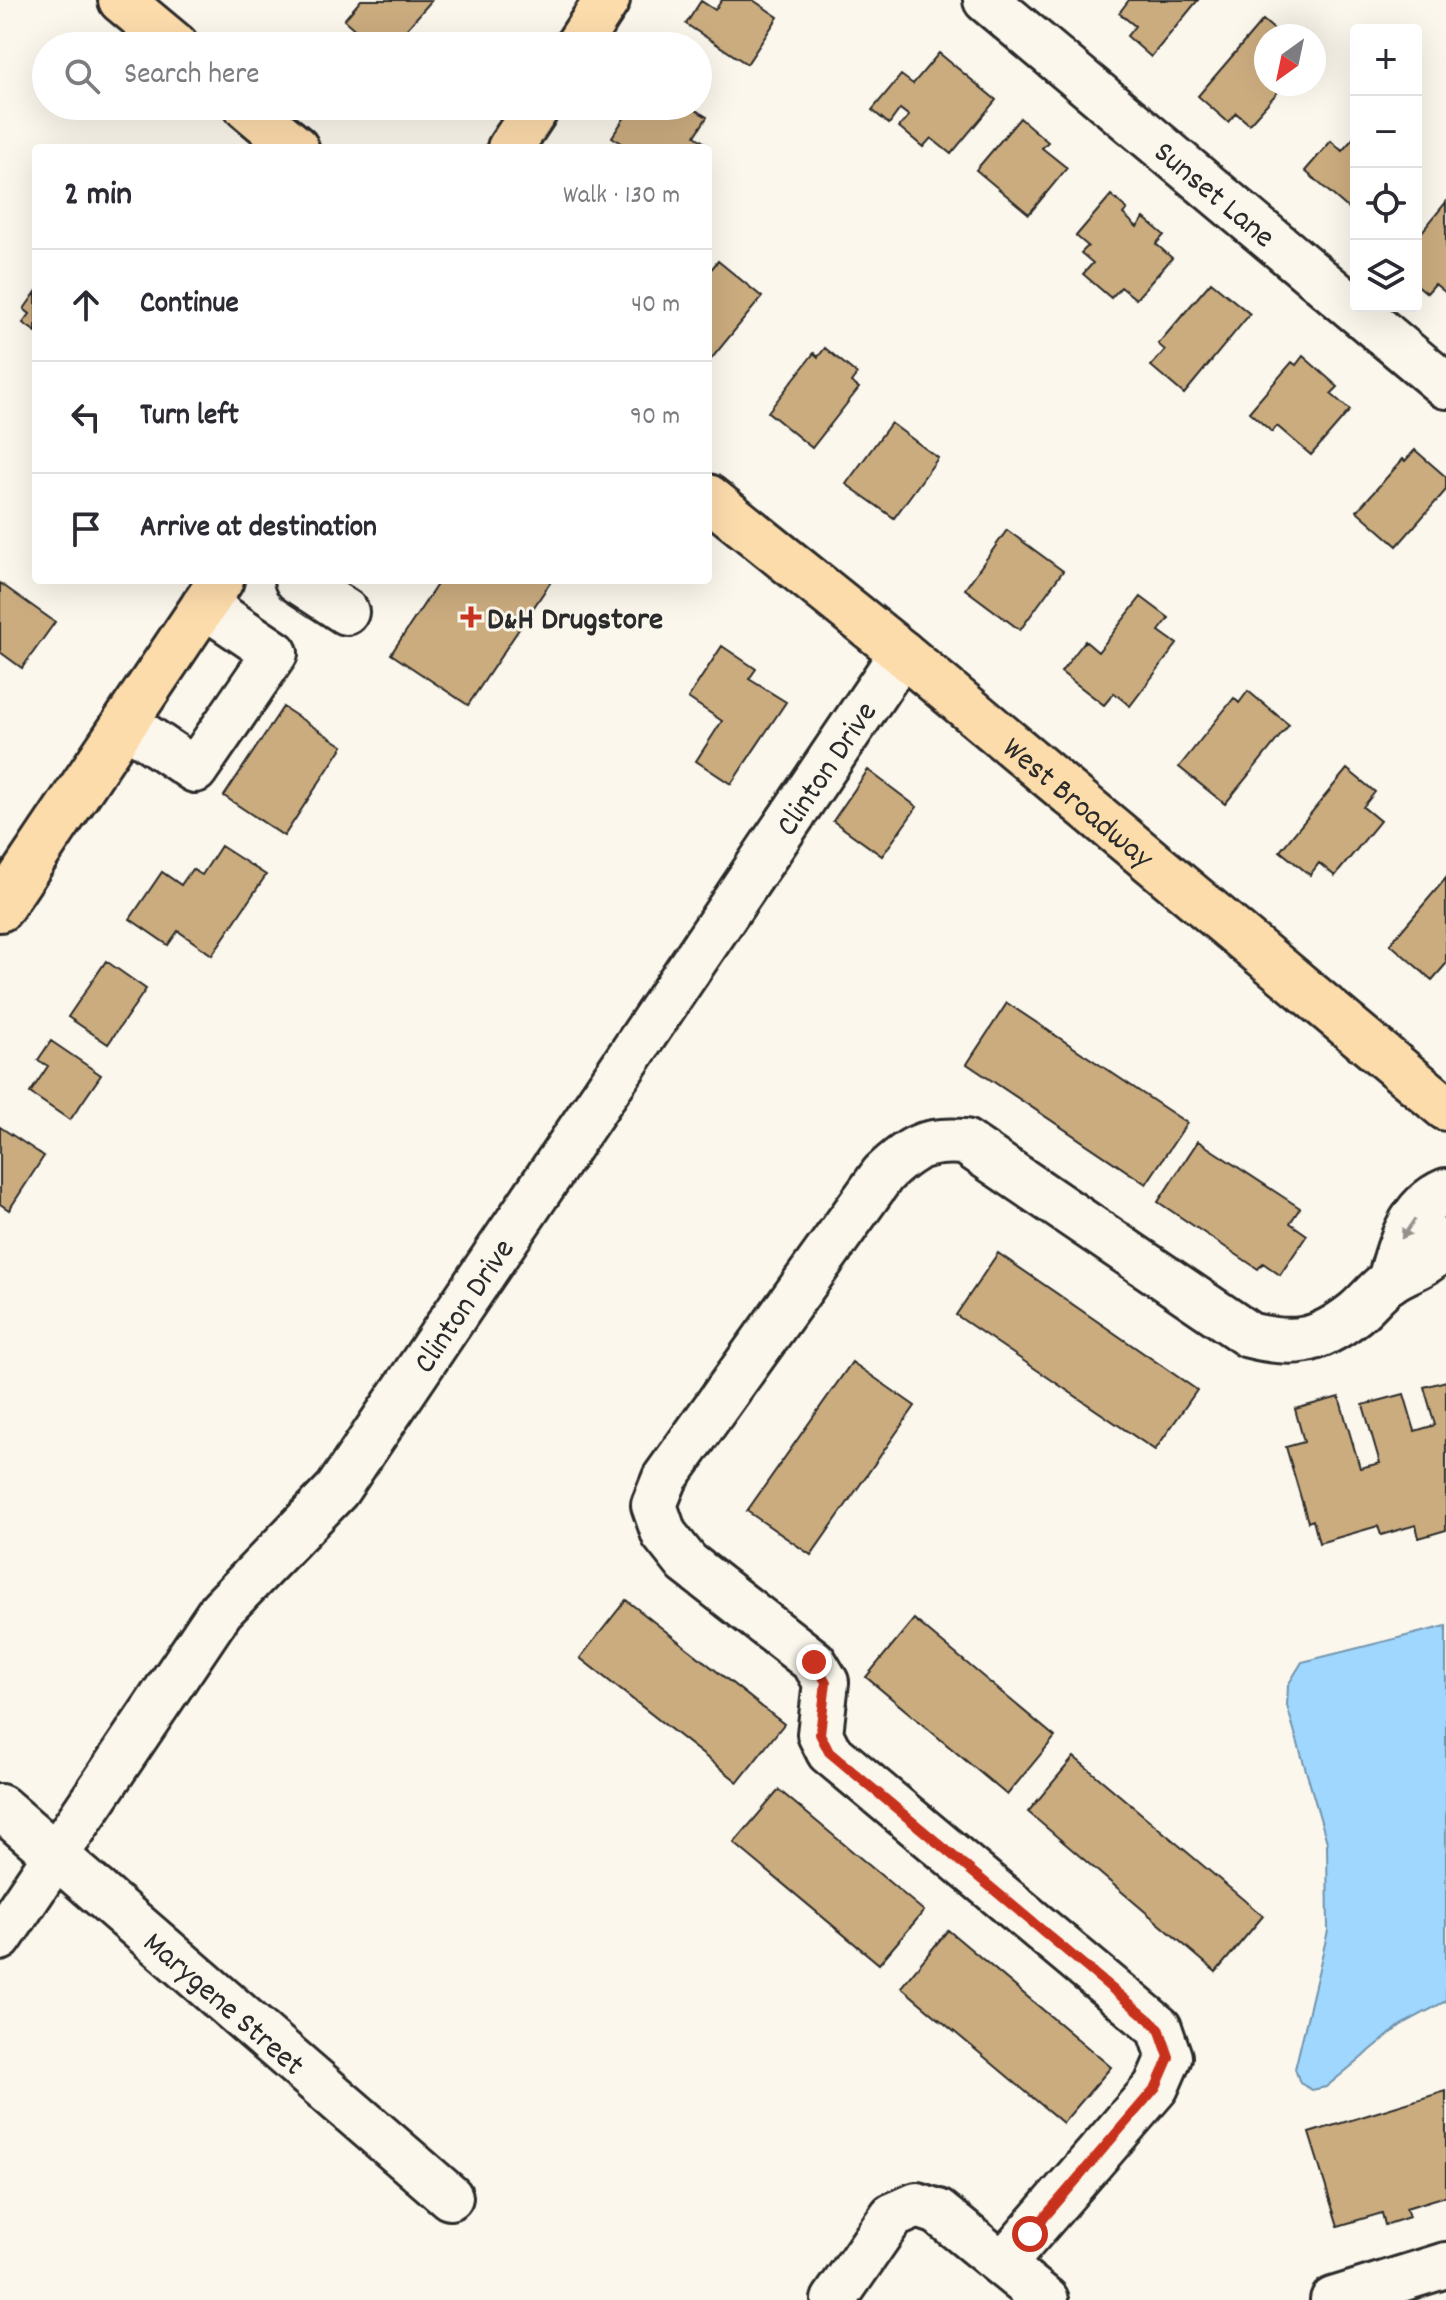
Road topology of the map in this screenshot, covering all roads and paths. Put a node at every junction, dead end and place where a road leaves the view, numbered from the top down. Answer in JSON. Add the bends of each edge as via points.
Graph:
{"nodes":[{"id":1,"x":121,"y":0,"type":"edge"},
{"id":2,"x":607,"y":0,"type":"edge"},
{"id":3,"x":986,"y":0,"type":"edge"},
{"id":4,"x":159,"y":32,"type":"edge"},
{"id":5,"x":586,"y":32,"type":"edge"},
{"id":6,"x":263,"y":120,"type":"edge"},
{"id":7,"x":529,"y":120,"type":"edge"},
{"id":8,"x":291,"y":144,"type":"edge"},
{"id":9,"x":513,"y":144,"type":"edge"},
{"id":10,"x":1446,"y":386,"type":"edge"},
{"id":11,"x":712,"y":500,"type":"edge"},
{"id":12,"x":303,"y":584,"type":"edge"},
{"id":13,"x":213,"y":593,"type":"edge"},
{"id":14,"x":346,"y":612,"type":"dead end"},
{"id":15,"x":902,"y":653,"type":"junction"},
{"id":16,"x":125,"y":723,"type":"junction"},
{"id":17,"x":0,"y":909,"type":"edge"},
{"id":18,"x":1446,"y":1108,"type":"edge"},
{"id":19,"x":1446,"y":1191,"type":"edge"},
{"id":20,"x":1446,"y":1241,"type":"edge"},
{"id":21,"x":1390,"y":1281,"type":"junction"},
{"id":22,"x":0,"y":1807,"type":"edge"},
{"id":23,"x":57,"y":1855,"type":"junction"},
{"id":24,"x":0,"y":1938,"type":"edge"},
{"id":25,"x":450,"y":2197,"type":"dead end"},
{"id":26,"x":1003,"y":2264,"type":"junction"},
{"id":27,"x":1446,"y":2265,"type":"edge"},
{"id":28,"x":834,"y":2300,"type":"edge"},
{"id":29,"x":1046,"y":2300,"type":"edge"},
{"id":30,"x":1333,"y":2300,"type":"edge"}],
"edges":[{"from":1,"to":4,"type":"main road"},
{"from":2,"to":5,"type":"main road"},
{"from":3,"to":10,"type":"street","name":"Sunset Lane"},
{"from":6,"to":8,"type":"main road"},
{"from":7,"to":9,"type":"main road"},
{"from":11,"to":15,"type":"main road","name":"West Broadway"},
{"from":12,"to":14,"type":"street"},
{"from":13,"to":16,"type":"main road"},
{"from":13,"to":16,"type":"street","via":[[275,653],[195,770]]},
{"from":15,"to":18,"type":"main road","name":"West Broadway"},
{"from":15,"to":23,"type":"street","name":"Clinton Drive","via":[[337,1490],[221,1610]]},
{"from":16,"to":17,"type":"main road"},
{"from":19,"to":21,"type":"street","one_way":true,"via":[[1432,1196],[1401,1236]]},
{"from":20,"to":21,"type":"street","via":[[1431,1262]]},
{"from":21,"to":26,"type":"street","via":[[1354,1315],[1321,1335],[1284,1344],[1249,1335],[965,1142],[937,1140],[906,1152],[883,1174],[665,1478],[654,1505],[664,1534],[687,1563],[814,1662],[826,1682],[820,1734],[829,1752],[1159,2028],[1169,2057],[1156,2087]]},
{"from":22,"to":23,"type":"street","name":"Marygene Street"},
{"from":23,"to":24,"type":"street","name":"Clinton Drive"},
{"from":23,"to":25,"type":"street","name":"Marygene Street"},
{"from":26,"to":28,"type":"street","via":[[938,2212],[917,2205],[892,2216]]},
{"from":26,"to":29,"type":"street"},
{"from":27,"to":30,"type":"street"}]}
